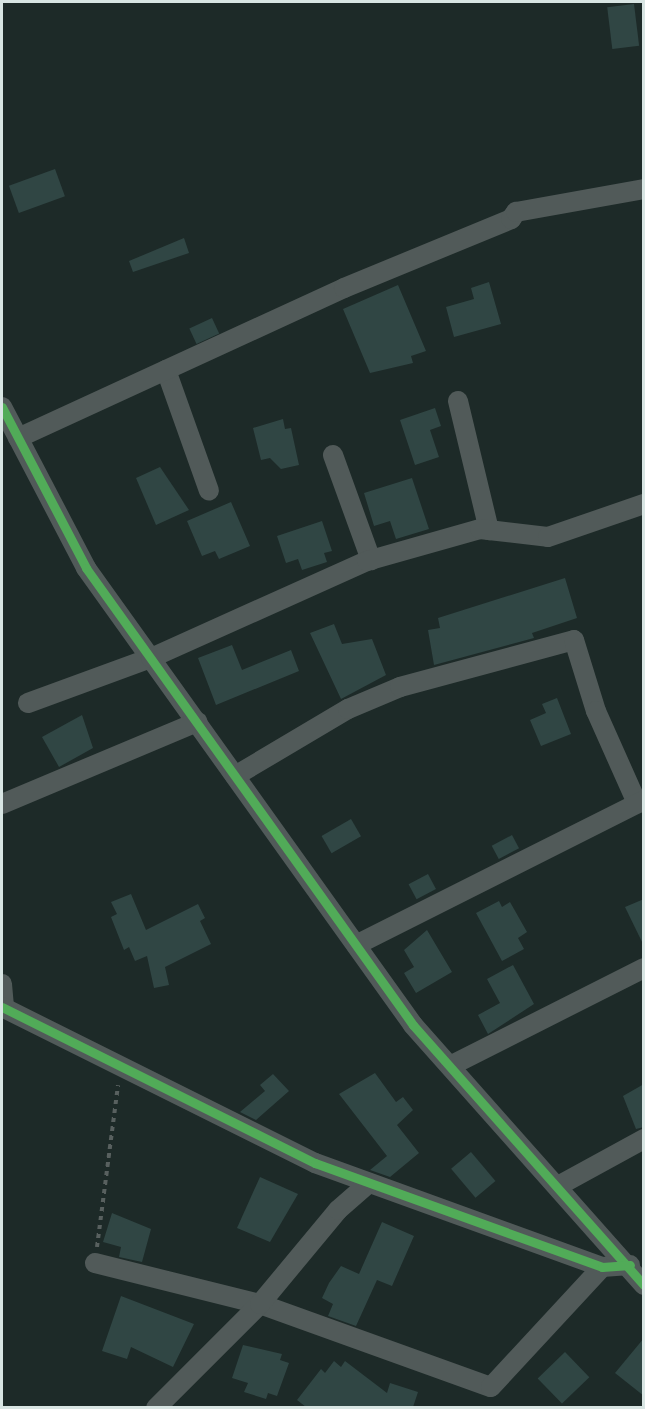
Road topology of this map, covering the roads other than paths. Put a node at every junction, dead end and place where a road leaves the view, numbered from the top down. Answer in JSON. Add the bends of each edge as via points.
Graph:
{"nodes":[{"id":1,"x":644,"y":189,"type":"edge"},
{"id":2,"x":166,"y":370,"type":"junction"},
{"id":3,"x":458,"y":401,"type":"dead end"},
{"id":4,"x":2,"y":407,"type":"edge"},
{"id":5,"x":18,"y":438,"type":"junction"},
{"id":6,"x":333,"y":455,"type":"dead end"},
{"id":7,"x":209,"y":491,"type":"dead end"},
{"id":8,"x":644,"y":504,"type":"edge"},
{"id":9,"x":489,"y":530,"type":"junction"},
{"id":10,"x":371,"y":560,"type":"junction"},
{"id":11,"x":151,"y":658,"type":"junction"},
{"id":12,"x":28,"y":703,"type":"dead end"},
{"id":13,"x":197,"y":722,"type":"junction"},
{"id":14,"x":235,"y":776,"type":"junction"},
{"id":15,"x":640,"y":801,"type":"edge"},
{"id":16,"x":2,"y":804,"type":"edge"},
{"id":17,"x":356,"y":945,"type":"junction"},
{"id":18,"x":644,"y":968,"type":"edge"},
{"id":19,"x":2,"y":984,"type":"edge"},
{"id":20,"x":3,"y":1007,"type":"edge"},
{"id":21,"x":450,"y":1066,"type":"junction"},
{"id":22,"x":644,"y":1138,"type":"edge"},
{"id":23,"x":369,"y":1183,"type":"junction"},
{"id":24,"x":558,"y":1186,"type":"junction"},
{"id":25,"x":95,"y":1263,"type":"road end"},
{"id":26,"x":630,"y":1265,"type":"junction"},
{"id":27,"x":602,"y":1267,"type":"junction"},
{"id":28,"x":644,"y":1285,"type":"edge"},
{"id":29,"x":260,"y":1304,"type":"junction"},
{"id":30,"x":156,"y":1407,"type":"edge"}],
"edges":[{"from":1,"to":2,"type":"street","via":[[516,212],[511,219]]},
{"from":2,"to":5,"type":"street"},
{"from":2,"to":7,"type":"street"},
{"from":3,"to":9,"type":"street"},
{"from":4,"to":5,"type":"street"},
{"from":5,"to":11,"type":"street","via":[[86,568]]},
{"from":6,"to":10,"type":"street"},
{"from":8,"to":9,"type":"street","via":[[548,537]]},
{"from":9,"to":10,"type":"street"},
{"from":10,"to":11,"type":"street"},
{"from":11,"to":12,"type":"street"},
{"from":11,"to":13,"type":"street"},
{"from":13,"to":14,"type":"street"},
{"from":13,"to":16,"type":"street"},
{"from":14,"to":15,"type":"street","via":[[348,709],[400,687],[574,640],[596,711]]},
{"from":14,"to":17,"type":"street"},
{"from":15,"to":17,"type":"street"},
{"from":17,"to":21,"type":"street"},
{"from":18,"to":21,"type":"street"},
{"from":19,"to":20,"type":"street"},
{"from":20,"to":23,"type":"street","via":[[315,1163]]},
{"from":21,"to":24,"type":"street"},
{"from":22,"to":24,"type":"street"},
{"from":23,"to":27,"type":"street"},
{"from":23,"to":29,"type":"street","via":[[338,1210]]},
{"from":24,"to":26,"type":"street"},
{"from":25,"to":29,"type":"street"},
{"from":26,"to":27,"type":"street"},
{"from":26,"to":28,"type":"street"},
{"from":27,"to":29,"type":"street","via":[[491,1387]]},
{"from":29,"to":30,"type":"street"}]}
